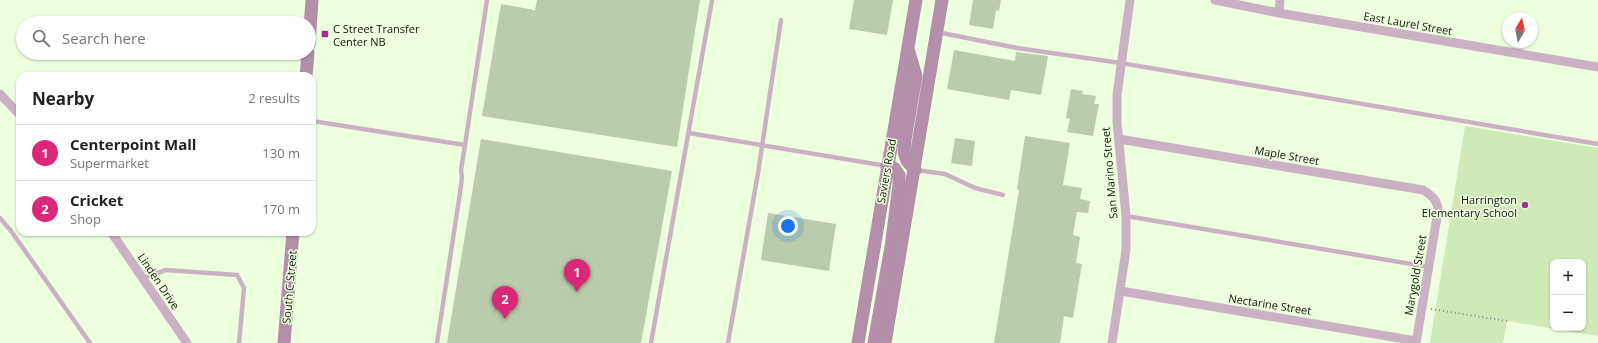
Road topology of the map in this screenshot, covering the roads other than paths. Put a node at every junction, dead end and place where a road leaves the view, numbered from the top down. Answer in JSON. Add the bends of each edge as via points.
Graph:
{"nodes":[{"id":1,"x":312,"y":0,"type":"edge"},
{"id":2,"x":487,"y":0,"type":"edge"},
{"id":3,"x":712,"y":0,"type":"edge"},
{"id":4,"x":916,"y":0,"type":"edge"},
{"id":5,"x":942,"y":0,"type":"edge"},
{"id":6,"x":1130,"y":0,"type":"edge"},
{"id":7,"x":1215,"y":0,"type":"edge"},
{"id":8,"x":1280,"y":0,"type":"edge"},
{"id":9,"x":1279,"y":13,"type":"junction"},
{"id":10,"x":311,"y":16,"type":"edge"},
{"id":11,"x":781,"y":20,"type":"dead end"},
{"id":12,"x":937,"y":32,"type":"junction"},
{"id":13,"x":908,"y":48,"type":"junction"},
{"id":14,"x":307,"y":60,"type":"edge"},
{"id":15,"x":1121,"y":64,"type":"junction"},
{"id":16,"x":1598,"y":67,"type":"edge"},
{"id":17,"x":306,"y":72,"type":"edge"},
{"id":18,"x":2,"y":99,"type":"edge"},
{"id":19,"x":16,"y":111,"type":"edge"},
{"id":20,"x":316,"y":122,"type":"edge"},
{"id":21,"x":689,"y":133,"type":"junction"},
{"id":22,"x":1119,"y":139,"type":"junction"},
{"id":23,"x":1598,"y":144,"type":"edge"},
{"id":24,"x":464,"y":145,"type":"junction"},
{"id":25,"x":762,"y":145,"type":"junction"},
{"id":26,"x":887,"y":166,"type":"junction"},
{"id":27,"x":915,"y":170,"type":"junction"},
{"id":28,"x":1003,"y":195,"type":"dead end"},
{"id":29,"x":1438,"y":211,"type":"joint"},
{"id":30,"x":1126,"y":216,"type":"junction"},
{"id":31,"x":0,"y":218,"type":"edge"},
{"id":32,"x":116,"y":236,"type":"edge"},
{"id":33,"x":293,"y":236,"type":"edge"},
{"id":34,"x":1429,"y":267,"type":"junction"},
{"id":35,"x":143,"y":278,"type":"junction"},
{"id":36,"x":1121,"y":291,"type":"junction"},
{"id":37,"x":859,"y":342,"type":"edge"},
{"id":38,"x":1416,"y":342,"type":"edge"},
{"id":39,"x":90,"y":343,"type":"edge"},
{"id":40,"x":187,"y":343,"type":"edge"},
{"id":41,"x":239,"y":343,"type":"edge"},
{"id":42,"x":284,"y":343,"type":"edge"},
{"id":43,"x":437,"y":343,"type":"edge"},
{"id":44,"x":651,"y":343,"type":"edge"},
{"id":45,"x":728,"y":343,"type":"edge"},
{"id":46,"x":874,"y":343,"type":"edge"},
{"id":47,"x":886,"y":343,"type":"edge"},
{"id":48,"x":1112,"y":343,"type":"edge"}],
"edges":[{"from":1,"to":10,"type":"main road"},
{"from":2,"to":24,"type":"lane"},
{"from":3,"to":21,"type":"lane"},
{"from":4,"to":13,"type":"main road","name":"Saviers Road"},
{"from":5,"to":12,"type":"main road"},
{"from":6,"to":15,"type":"street","name":"San Marino Street"},
{"from":7,"to":9,"type":"street","name":"East Laurel Street"},
{"from":8,"to":9,"type":"street"},
{"from":9,"to":16,"type":"street","name":"East Laurel Street"},
{"from":11,"to":25,"type":"lane"},
{"from":12,"to":15,"type":"lane","via":[[1017,48]]},
{"from":12,"to":27,"type":"main road"},
{"from":13,"to":26,"type":"main road","name":"Saviers Road"},
{"from":13,"to":27,"type":"main road","via":[[916,76],[904,152]]},
{"from":14,"to":17,"type":"main road"},
{"from":15,"to":22,"type":"street","name":"San Marino Street","via":[[1117,95]]},
{"from":15,"to":23,"type":"lane"},
{"from":18,"to":19,"type":"street"},
{"from":20,"to":24,"type":"lane"},
{"from":21,"to":25,"type":"lane"},
{"from":21,"to":44,"type":"lane"},
{"from":22,"to":29,"type":"street","name":"Maple Street","via":[[1423,190],[1435,200]]},
{"from":22,"to":30,"type":"street","name":"San Marino Street"},
{"from":24,"to":43,"type":"lane","via":[[460,194]]},
{"from":25,"to":26,"type":"lane"},
{"from":25,"to":45,"type":"lane"},
{"from":26,"to":37,"type":"main road","name":"Saviers Road"},
{"from":26,"to":46,"type":"main road","via":[[894,168],[899,175],[900,185]]},
{"from":27,"to":28,"type":"lane","via":[[945,174],[975,188]]},
{"from":27,"to":47,"type":"main road"},
{"from":29,"to":34,"type":"street","name":"Marygold Street"},
{"from":30,"to":34,"type":"lane"},
{"from":30,"to":36,"type":"street","name":"San Marino Street","via":[[1126,250]]},
{"from":31,"to":39,"type":"lane"},
{"from":32,"to":35,"type":"street","name":"Linden Drive"},
{"from":33,"to":42,"type":"main road","name":"South C Street"},
{"from":34,"to":38,"type":"street","name":"Marygold Street"},
{"from":35,"to":40,"type":"street","name":"Linden Drive"},
{"from":35,"to":41,"type":"lane","via":[[166,270],[237,275],[244,288]]},
{"from":36,"to":38,"type":"street","name":"Nectarine Street"},
{"from":36,"to":48,"type":"street","name":"San Marino Street"}]}
